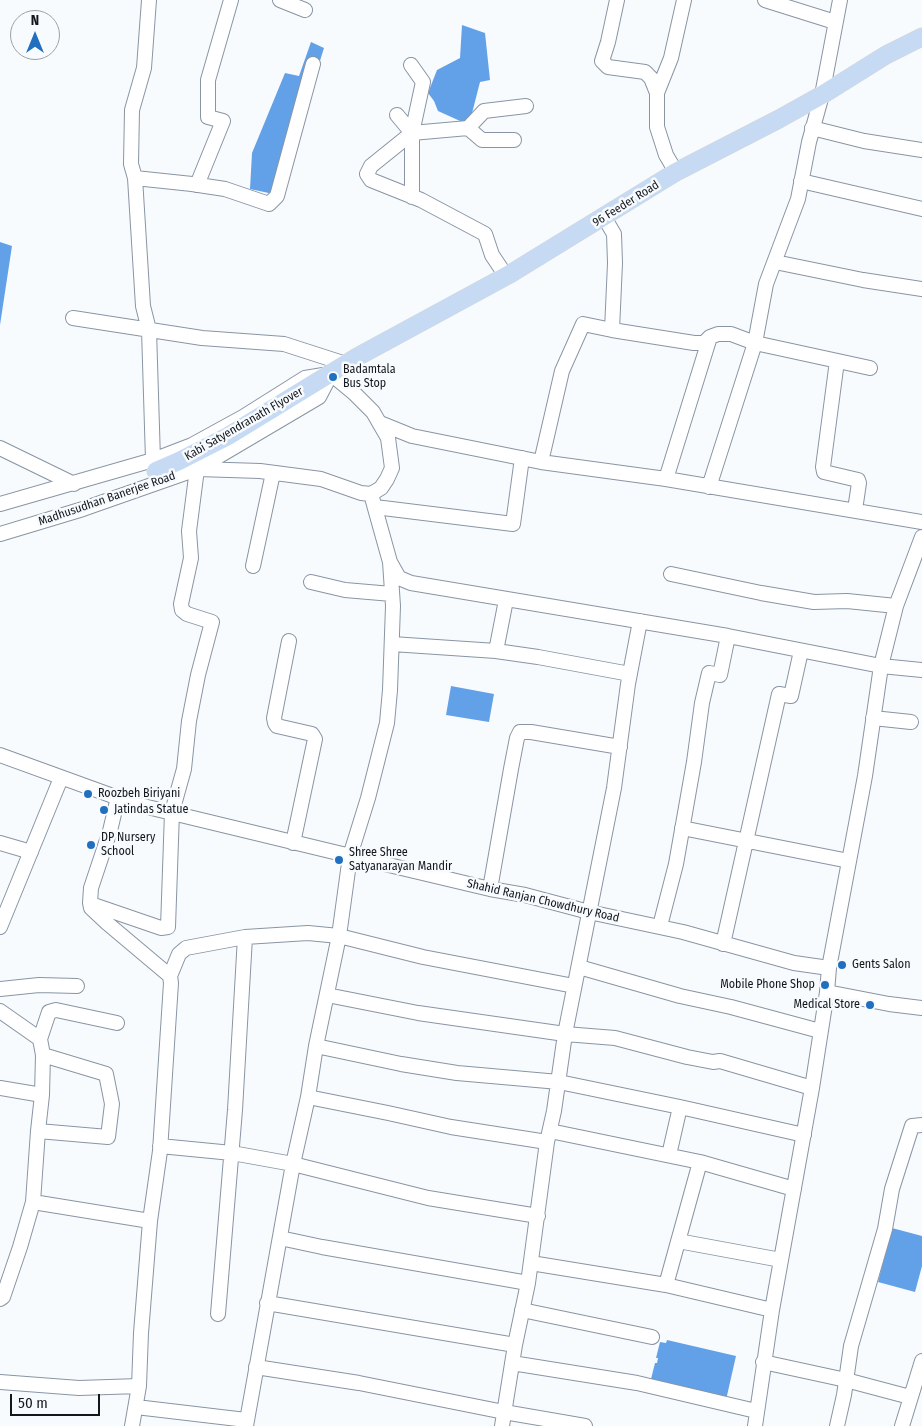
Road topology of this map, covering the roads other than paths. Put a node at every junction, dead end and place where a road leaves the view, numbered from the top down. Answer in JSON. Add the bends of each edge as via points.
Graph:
{"nodes":[{"id":1,"x":148,"y":0,"type":"edge"},
{"id":2,"x":231,"y":0,"type":"edge"},
{"id":3,"x":280,"y":0,"type":"edge"},
{"id":4,"x":617,"y":0,"type":"edge"},
{"id":5,"x":684,"y":0,"type":"edge"},
{"id":6,"x":765,"y":0,"type":"edge"},
{"id":7,"x":840,"y":0,"type":"edge"},
{"id":8,"x":298,"y":5,"type":"edge"},
{"id":9,"x":835,"y":22,"type":"junction"},
{"id":10,"x":922,"y":37,"type":"edge"},
{"id":11,"x":313,"y":64,"type":"dead end"},
{"id":12,"x":411,"y":65,"type":"dead end"},
{"id":13,"x":657,"y":93,"type":"junction"},
{"id":14,"x":822,"y":95,"type":"junction"},
{"id":15,"x":526,"y":106,"type":"dead end"},
{"id":16,"x":398,"y":115,"type":"dead end"},
{"id":17,"x":468,"y":128,"type":"junction"},
{"id":18,"x":812,"y":128,"type":"junction"},
{"id":19,"x":412,"y":133,"type":"junction"},
{"id":20,"x":514,"y":140,"type":"dead end"},
{"id":21,"x":922,"y":150,"type":"edge"},
{"id":22,"x":676,"y":172,"type":"junction"},
{"id":23,"x":135,"y":178,"type":"junction"},
{"id":24,"x":801,"y":181,"type":"junction"},
{"id":25,"x":197,"y":184,"type":"junction"},
{"id":26,"x":412,"y":197,"type":"junction"},
{"id":27,"x":922,"y":209,"type":"edge"},
{"id":28,"x":604,"y":217,"type":"junction"},
{"id":29,"x":775,"y":262,"type":"junction"},
{"id":30,"x":506,"y":276,"type":"junction"},
{"id":31,"x":922,"y":289,"type":"edge"},
{"id":32,"x":72,"y":318,"type":"dead end"},
{"id":33,"x":149,"y":330,"type":"junction"},
{"id":34,"x":612,"y":330,"type":"junction"},
{"id":35,"x":710,"y":337,"type":"junction"},
{"id":36,"x":755,"y":343,"type":"junction"},
{"id":37,"x":836,"y":361,"type":"junction"},
{"id":38,"x":346,"y":364,"type":"junction"},
{"id":39,"x":870,"y":368,"type":"dead end"},
{"id":40,"x":331,"y":374,"type":"junction"},
{"id":41,"x":380,"y":424,"type":"junction"},
{"id":42,"x":0,"y":448,"type":"edge"},
{"id":43,"x":522,"y":458,"type":"junction"},
{"id":44,"x":541,"y":462,"type":"junction"},
{"id":45,"x":155,"y":466,"type":"junction"},
{"id":46,"x":197,"y":469,"type":"junction"},
{"id":47,"x":273,"y":473,"type":"junction"},
{"id":48,"x":666,"y":479,"type":"junction"},
{"id":49,"x":74,"y":484,"type":"junction"},
{"id":50,"x":708,"y":486,"type":"junction"},
{"id":51,"x":373,"y":501,"type":"junction"},
{"id":52,"x":0,"y":504,"type":"edge"},
{"id":53,"x":855,"y":510,"type":"junction"},
{"id":54,"x":922,"y":522,"type":"edge"},
{"id":55,"x":0,"y":534,"type":"edge"},
{"id":56,"x":922,"y":537,"type":"edge"},
{"id":57,"x":390,"y":562,"type":"junction"},
{"id":58,"x":253,"y":566,"type":"dead end"},
{"id":59,"x":671,"y":574,"type":"dead end"},
{"id":60,"x":311,"y":582,"type":"dead end"},
{"id":61,"x":392,"y":594,"type":"junction"},
{"id":62,"x":506,"y":600,"type":"junction"},
{"id":63,"x":896,"y":606,"type":"junction"},
{"id":64,"x":640,"y":622,"type":"junction"},
{"id":65,"x":728,"y":636,"type":"junction"},
{"id":66,"x":289,"y":641,"type":"dead end"},
{"id":67,"x":392,"y":644,"type":"junction"},
{"id":68,"x":496,"y":651,"type":"junction"},
{"id":69,"x":801,"y":651,"type":"junction"},
{"id":70,"x":881,"y":666,"type":"junction"},
{"id":71,"x":922,"y":670,"type":"edge"},
{"id":72,"x":630,"y":674,"type":"junction"},
{"id":73,"x":873,"y":718,"type":"junction"},
{"id":74,"x":911,"y":722,"type":"dead end"},
{"id":75,"x":620,"y":748,"type":"junction"},
{"id":76,"x":0,"y":755,"type":"edge"},
{"id":77,"x":61,"y":778,"type":"junction"},
{"id":78,"x":118,"y":797,"type":"junction"},
{"id":79,"x":172,"y":812,"type":"junction"},
{"id":80,"x":682,"y":828,"type":"junction"},
{"id":81,"x":747,"y":841,"type":"junction"},
{"id":82,"x":0,"y":843,"type":"edge"},
{"id":83,"x":293,"y":843,"type":"junction"},
{"id":84,"x":31,"y":852,"type":"junction"},
{"id":85,"x":350,"y":856,"type":"junction"},
{"id":86,"x":849,"y":861,"type":"junction"},
{"id":87,"x":490,"y":889,"type":"junction"},
{"id":88,"x":90,"y":903,"type":"junction"},
{"id":89,"x":589,"y":912,"type":"junction"},
{"id":90,"x":660,"y":926,"type":"junction"},
{"id":91,"x":0,"y":927,"type":"edge"},
{"id":92,"x":339,"y":936,"type":"junction"},
{"id":93,"x":245,"y":937,"type":"junction"},
{"id":94,"x":723,"y":944,"type":"junction"},
{"id":95,"x":579,"y":967,"type":"junction"},
{"id":96,"x":829,"y":968,"type":"junction"},
{"id":97,"x":170,"y":976,"type":"junction"},
{"id":98,"x":77,"y":986,"type":"dead end"},
{"id":99,"x":574,"y":986,"type":"junction"},
{"id":100,"x":0,"y":988,"type":"edge"},
{"id":101,"x":827,"y":992,"type":"junction"},
{"id":102,"x":327,"y":995,"type":"junction"},
{"id":103,"x":916,"y":1008,"type":"edge"},
{"id":104,"x":0,"y":1011,"type":"edge"},
{"id":105,"x":117,"y":1023,"type":"dead end"},
{"id":106,"x":820,"y":1031,"type":"junction"},
{"id":107,"x":565,"y":1034,"type":"junction"},
{"id":108,"x":40,"y":1039,"type":"junction"},
{"id":109,"x":316,"y":1046,"type":"junction"},
{"id":110,"x":43,"y":1055,"type":"junction"},
{"id":111,"x":559,"y":1082,"type":"junction"},
{"id":112,"x":0,"y":1088,"type":"edge"},
{"id":113,"x":812,"y":1088,"type":"junction"},
{"id":114,"x":42,"y":1095,"type":"junction"},
{"id":115,"x":308,"y":1097,"type":"junction"},
{"id":116,"x":680,"y":1107,"type":"junction"},
{"id":117,"x":922,"y":1125,"type":"edge"},
{"id":118,"x":38,"y":1131,"type":"junction"},
{"id":119,"x":549,"y":1136,"type":"junction"},
{"id":120,"x":804,"y":1136,"type":"junction"},
{"id":121,"x":160,"y":1146,"type":"junction"},
{"id":122,"x":232,"y":1154,"type":"junction"},
{"id":123,"x":669,"y":1155,"type":"junction"},
{"id":124,"x":700,"y":1162,"type":"junction"},
{"id":125,"x":293,"y":1164,"type":"junction"},
{"id":126,"x":794,"y":1189,"type":"junction"},
{"id":127,"x":33,"y":1202,"type":"junction"},
{"id":128,"x":538,"y":1216,"type":"junction"},
{"id":129,"x":150,"y":1221,"type":"junction"},
{"id":130,"x":280,"y":1238,"type":"junction"},
{"id":131,"x":678,"y":1241,"type":"junction"},
{"id":132,"x":781,"y":1260,"type":"junction"},
{"id":133,"x":531,"y":1263,"type":"junction"},
{"id":134,"x":528,"y":1283,"type":"junction"},
{"id":135,"x":666,"y":1285,"type":"junction"},
{"id":136,"x":0,"y":1299,"type":"edge"},
{"id":137,"x":267,"y":1303,"type":"junction"},
{"id":138,"x":522,"y":1310,"type":"junction"},
{"id":139,"x":772,"y":1310,"type":"junction"},
{"id":140,"x":218,"y":1314,"type":"dead end"},
{"id":141,"x":652,"y":1337,"type":"dead end"},
{"id":142,"x":515,"y":1345,"type":"junction"},
{"id":143,"x":922,"y":1361,"type":"edge"},
{"id":144,"x":763,"y":1362,"type":"junction"},
{"id":145,"x":512,"y":1363,"type":"junction"},
{"id":146,"x":256,"y":1367,"type":"junction"},
{"id":147,"x":920,"y":1377,"type":"edge"},
{"id":148,"x":846,"y":1380,"type":"junction"},
{"id":149,"x":0,"y":1382,"type":"edge"},
{"id":150,"x":139,"y":1386,"type":"junction"},
{"id":151,"x":910,"y":1397,"type":"junction"},
{"id":152,"x":136,"y":1407,"type":"junction"},
{"id":153,"x":756,"y":1410,"type":"junction"},
{"id":154,"x":503,"y":1419,"type":"edge"},
{"id":155,"x":246,"y":1423,"type":"edge"},
{"id":156,"x":132,"y":1426,"type":"edge"},
{"id":157,"x":585,"y":1426,"type":"edge"},
{"id":158,"x":754,"y":1426,"type":"edge"},
{"id":159,"x":837,"y":1426,"type":"edge"},
{"id":160,"x":902,"y":1426,"type":"edge"}],
"edges":[{"from":1,"to":23,"type":"street","via":[[144,68],[132,110],[131,164]]},
{"from":2,"to":25,"type":"street","via":[[208,80],[208,117],[223,121]]},
{"from":3,"to":8,"type":"street"},
{"from":4,"to":13,"type":"street","via":[[602,61],[608,67],[645,72]]},
{"from":5,"to":13,"type":"street","via":[[671,58]]},
{"from":6,"to":9,"type":"street"},
{"from":7,"to":9,"type":"street"},
{"from":9,"to":14,"type":"street"},
{"from":10,"to":14,"type":"main road","name":"96 Feeder Road"},
{"from":11,"to":25,"type":"street","via":[[277,196],[270,204],[225,189]]},
{"from":12,"to":19,"type":"street","via":[[423,82]]},
{"from":13,"to":22,"type":"street","via":[[657,127],[666,155]]},
{"from":14,"to":18,"type":"street"},
{"from":14,"to":22,"type":"main road","name":"96 Feeder Road"},
{"from":15,"to":17,"type":"street","via":[[484,111]]},
{"from":16,"to":19,"type":"street"},
{"from":17,"to":19,"type":"street"},
{"from":17,"to":20,"type":"street","via":[[482,140]]},
{"from":18,"to":21,"type":"street","via":[[864,141]]},
{"from":18,"to":24,"type":"street"},
{"from":19,"to":26,"type":"street"},
{"from":19,"to":26,"type":"street","via":[[371,166],[366,174],[371,180]]},
{"from":22,"to":28,"type":"main road","name":"96 Feeder Road"},
{"from":23,"to":25,"type":"street"},
{"from":23,"to":33,"type":"street","via":[[143,306]]},
{"from":24,"to":27,"type":"street"},
{"from":24,"to":29,"type":"street","via":[[798,199]]},
{"from":26,"to":30,"type":"street","via":[[486,234],[492,255]]},
{"from":28,"to":30,"type":"main road","name":"96 Feeder Road"},
{"from":28,"to":34,"type":"street","via":[[614,234]]},
{"from":29,"to":31,"type":"street"},
{"from":29,"to":36,"type":"street","via":[[766,284]]},
{"from":30,"to":38,"type":"main road","name":"96 Feeder Road"},
{"from":32,"to":33,"type":"street"},
{"from":33,"to":38,"type":"street","via":[[284,344]]},
{"from":33,"to":45,"type":"street"},
{"from":34,"to":35,"type":"street","via":[[694,343],[704,343]]},
{"from":34,"to":44,"type":"street","via":[[582,324],[562,371]]},
{"from":35,"to":36,"type":"street","via":[[731,334]]},
{"from":35,"to":48,"type":"street"},
{"from":36,"to":37,"type":"street"},
{"from":36,"to":50,"type":"street"},
{"from":37,"to":39,"type":"street"},
{"from":37,"to":53,"type":"street","via":[[823,467],[824,472],[858,480]]},
{"from":38,"to":40,"type":"main road","name":"96 Feeder Road"},
{"from":40,"to":41,"type":"street","via":[[373,412]]},
{"from":40,"to":45,"type":"main road","name":"Kabi Satyendranath Flyover","via":[[207,448]]},
{"from":40,"to":45,"type":"street","name":"Madhusudhan Banerjee Road","via":[[305,378]]},
{"from":40,"to":46,"type":"street","name":"Madhusudhan Banerjee Road","via":[[319,397]]},
{"from":41,"to":43,"type":"street","via":[[412,436]]},
{"from":41,"to":51,"type":"street","via":[[388,438],[392,468]]},
{"from":42,"to":49,"type":"street"},
{"from":43,"to":44,"type":"street"},
{"from":43,"to":51,"type":"street","via":[[513,524]]},
{"from":44,"to":48,"type":"street"},
{"from":45,"to":49,"type":"street","name":"Madhusudhan Banerjee Road"},
{"from":46,"to":47,"type":"street"},
{"from":46,"to":55,"type":"street","name":"Madhusudhan Banerjee Road"},
{"from":46,"to":79,"type":"street","via":[[189,531],[191,558],[181,604],[187,614],[212,622],[189,722],[184,769]]},
{"from":47,"to":51,"type":"street","via":[[321,479],[361,492]]},
{"from":47,"to":58,"type":"street"},
{"from":48,"to":50,"type":"street"},
{"from":49,"to":52,"type":"street","name":"Madhusudhan Banerjee Road"},
{"from":50,"to":53,"type":"street"},
{"from":51,"to":57,"type":"street"},
{"from":53,"to":54,"type":"street"},
{"from":56,"to":63,"type":"street"},
{"from":57,"to":61,"type":"street"},
{"from":57,"to":62,"type":"street","via":[[399,578],[411,583]]},
{"from":59,"to":63,"type":"street","via":[[814,602],[847,601]]},
{"from":60,"to":61,"type":"street","via":[[345,590]]},
{"from":61,"to":67,"type":"street"},
{"from":62,"to":64,"type":"street"},
{"from":62,"to":68,"type":"street"},
{"from":63,"to":70,"type":"street"},
{"from":64,"to":65,"type":"street"},
{"from":64,"to":72,"type":"street"},
{"from":65,"to":69,"type":"street"},
{"from":65,"to":80,"type":"street","via":[[720,675],[708,673]]},
{"from":66,"to":83,"type":"street","via":[[275,723],[312,734],[315,740]]},
{"from":67,"to":68,"type":"street"},
{"from":67,"to":85,"type":"street","via":[[387,723]]},
{"from":68,"to":72,"type":"street"},
{"from":69,"to":70,"type":"street"},
{"from":69,"to":81,"type":"street","via":[[791,696],[779,694]]},
{"from":70,"to":71,"type":"street"},
{"from":70,"to":73,"type":"street"},
{"from":72,"to":75,"type":"street"},
{"from":73,"to":74,"type":"street"},
{"from":73,"to":86,"type":"street"},
{"from":75,"to":87,"type":"street","via":[[520,732]]},
{"from":75,"to":89,"type":"street"},
{"from":76,"to":77,"type":"street","name":"Shahid Ranjan Chowdhury Road"},
{"from":77,"to":78,"type":"street","name":"Shahid Ranjan Chowdhury Road"},
{"from":77,"to":84,"type":"street"},
{"from":78,"to":79,"type":"street","name":"Shahid Ranjan Chowdhury Road"},
{"from":78,"to":88,"type":"street","via":[[91,888]]},
{"from":79,"to":83,"type":"street","name":"Shahid Ranjan Chowdhury Road"},
{"from":79,"to":88,"type":"street","via":[[168,927],[161,928]]},
{"from":80,"to":81,"type":"street"},
{"from":80,"to":90,"type":"street"},
{"from":81,"to":86,"type":"street"},
{"from":81,"to":94,"type":"street"},
{"from":82,"to":84,"type":"street"},
{"from":83,"to":85,"type":"street","name":"Shahid Ranjan Chowdhury Road"},
{"from":84,"to":91,"type":"street"},
{"from":85,"to":87,"type":"street","name":"Shahid Ranjan Chowdhury Road"},
{"from":85,"to":92,"type":"street"},
{"from":86,"to":96,"type":"street"},
{"from":87,"to":89,"type":"street","name":"Shahid Ranjan Chowdhury Road"},
{"from":88,"to":97,"type":"street","via":[[107,924]]},
{"from":89,"to":90,"type":"street","name":"Shahid Ranjan Chowdhury Road"},
{"from":89,"to":95,"type":"street"},
{"from":90,"to":94,"type":"street","name":"Shahid Ranjan Chowdhury Road"},
{"from":92,"to":93,"type":"street","via":[[308,933]]},
{"from":92,"to":99,"type":"street","via":[[423,957]]},
{"from":92,"to":102,"type":"street"},
{"from":93,"to":97,"type":"street","via":[[186,948],[179,954]]},
{"from":93,"to":122,"type":"street"},
{"from":94,"to":96,"type":"street","name":"Shahid Ranjan Chowdhury Road","via":[[794,963]]},
{"from":95,"to":99,"type":"street"},
{"from":95,"to":106,"type":"street"},
{"from":96,"to":101,"type":"street"},
{"from":97,"to":121,"type":"street"},
{"from":98,"to":100,"type":"street"},
{"from":99,"to":107,"type":"street"},
{"from":101,"to":103,"type":"street"},
{"from":101,"to":106,"type":"street"},
{"from":102,"to":107,"type":"street"},
{"from":102,"to":109,"type":"street"},
{"from":104,"to":108,"type":"street"},
{"from":105,"to":108,"type":"street","via":[[56,1010],[49,1012]]},
{"from":106,"to":113,"type":"street"},
{"from":107,"to":111,"type":"street"},
{"from":107,"to":113,"type":"street","via":[[615,1038],[687,1057],[720,1061]]},
{"from":108,"to":110,"type":"street"},
{"from":109,"to":111,"type":"street","via":[[457,1073]]},
{"from":109,"to":115,"type":"street"},
{"from":110,"to":114,"type":"street"},
{"from":110,"to":118,"type":"street","via":[[106,1074],[112,1104],[108,1137]]},
{"from":111,"to":116,"type":"street"},
{"from":111,"to":119,"type":"street"},
{"from":112,"to":114,"type":"street"},
{"from":113,"to":120,"type":"street"},
{"from":114,"to":118,"type":"street"},
{"from":115,"to":119,"type":"street","via":[[451,1128]]},
{"from":115,"to":125,"type":"street"},
{"from":116,"to":120,"type":"street"},
{"from":116,"to":123,"type":"street"},
{"from":117,"to":148,"type":"street","via":[[912,1126],[892,1189],[885,1229],[851,1346]]},
{"from":118,"to":127,"type":"street"},
{"from":119,"to":123,"type":"street"},
{"from":119,"to":128,"type":"street"},
{"from":120,"to":126,"type":"street"},
{"from":121,"to":122,"type":"street"},
{"from":121,"to":129,"type":"street"},
{"from":122,"to":125,"type":"street"},
{"from":122,"to":140,"type":"street"},
{"from":123,"to":124,"type":"street"},
{"from":124,"to":126,"type":"street"},
{"from":124,"to":131,"type":"street"},
{"from":125,"to":128,"type":"street","via":[[428,1198]]},
{"from":125,"to":130,"type":"street"},
{"from":126,"to":132,"type":"street"},
{"from":127,"to":129,"type":"street"},
{"from":127,"to":136,"type":"street"},
{"from":128,"to":133,"type":"street"},
{"from":129,"to":150,"type":"street","via":[[140,1333]]},
{"from":130,"to":134,"type":"street"},
{"from":130,"to":137,"type":"street"},
{"from":131,"to":132,"type":"street"},
{"from":131,"to":135,"type":"street"},
{"from":132,"to":139,"type":"street"},
{"from":133,"to":134,"type":"street"},
{"from":133,"to":135,"type":"street"},
{"from":134,"to":138,"type":"street"},
{"from":135,"to":139,"type":"street"},
{"from":137,"to":142,"type":"street"},
{"from":137,"to":146,"type":"street"},
{"from":138,"to":141,"type":"street"},
{"from":138,"to":142,"type":"street"},
{"from":139,"to":144,"type":"street"},
{"from":142,"to":145,"type":"street"},
{"from":143,"to":147,"type":"street"},
{"from":144,"to":148,"type":"street"},
{"from":144,"to":153,"type":"street"},
{"from":145,"to":153,"type":"street","via":[[637,1383]]},
{"from":145,"to":154,"type":"street"},
{"from":146,"to":154,"type":"street","via":[[359,1383]]},
{"from":146,"to":155,"type":"street"},
{"from":147,"to":151,"type":"street"},
{"from":148,"to":151,"type":"street"},
{"from":148,"to":159,"type":"street"},
{"from":149,"to":150,"type":"street","via":[[79,1388]]},
{"from":150,"to":152,"type":"street"},
{"from":151,"to":160,"type":"street"},
{"from":152,"to":155,"type":"street"},
{"from":152,"to":156,"type":"street"},
{"from":153,"to":158,"type":"street"},
{"from":154,"to":157,"type":"street"}]}
